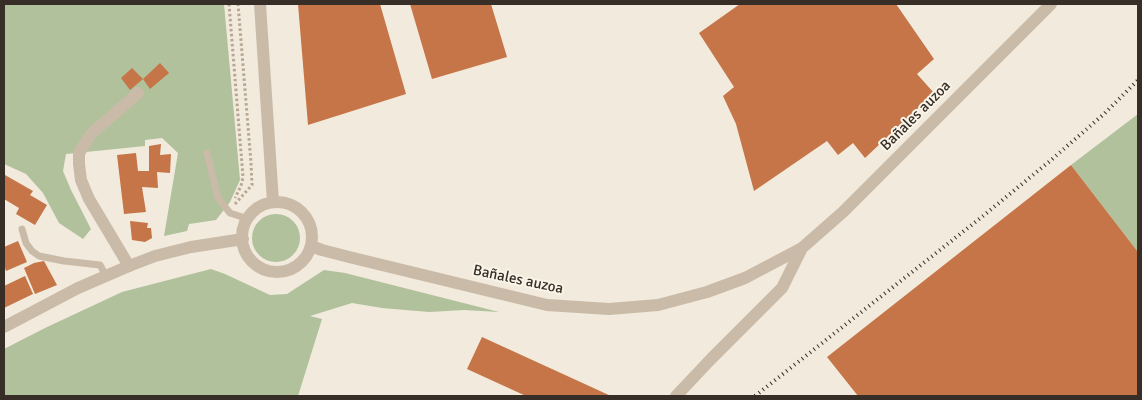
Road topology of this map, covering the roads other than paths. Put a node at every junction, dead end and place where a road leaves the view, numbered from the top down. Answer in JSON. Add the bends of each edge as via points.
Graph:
{"nodes":[{"id":1,"x":260,"y":4,"type":"edge"},
{"id":2,"x":1051,"y":4,"type":"edge"},
{"id":3,"x":138,"y":93,"type":"dead end"},
{"id":4,"x":207,"y":153,"type":"dead end"},
{"id":5,"x":273,"y":202,"type":"junction"},
{"id":6,"x":248,"y":218,"type":"junction"},
{"id":7,"x":22,"y":230,"type":"dead end"},
{"id":8,"x":243,"y":239,"type":"junction"},
{"id":9,"x":311,"y":246,"type":"junction"},
{"id":10,"x":802,"y":248,"type":"junction"},
{"id":11,"x":129,"y":266,"type":"junction"},
{"id":12,"x":106,"y":276,"type":"junction"},
{"id":13,"x":4,"y":327,"type":"edge"},
{"id":14,"x":676,"y":396,"type":"edge"}],
"edges":[{"from":1,"to":5,"type":"street"},
{"from":2,"to":10,"type":"street","name":"Bañales auzoa"},
{"from":3,"to":11,"type":"street","via":[[90,134],[79,154],[78,164],[86,192]]},
{"from":4,"to":6,"type":"lane","via":[[218,198],[230,213]]},
{"from":5,"to":6,"type":"street","via":[[254,210]]},
{"from":5,"to":9,"type":"street","via":[[283,202],[300,210],[310,227]]},
{"from":6,"to":8,"type":"street"},
{"from":7,"to":12,"type":"lane","via":[[26,243],[39,256],[100,265]]},
{"from":8,"to":9,"type":"street","via":[[245,250],[255,263],[280,272],[300,264]]},
{"from":8,"to":11,"type":"street","via":[[191,247]]},
{"from":9,"to":10,"type":"street","name":"Bañales auzoa","via":[[548,305],[609,309],[658,305],[707,292],[745,278]]},
{"from":10,"to":14,"type":"street","name":"Bañales auzoa","via":[[782,288]]},
{"from":11,"to":12,"type":"street"},
{"from":12,"to":13,"type":"street"}]}
